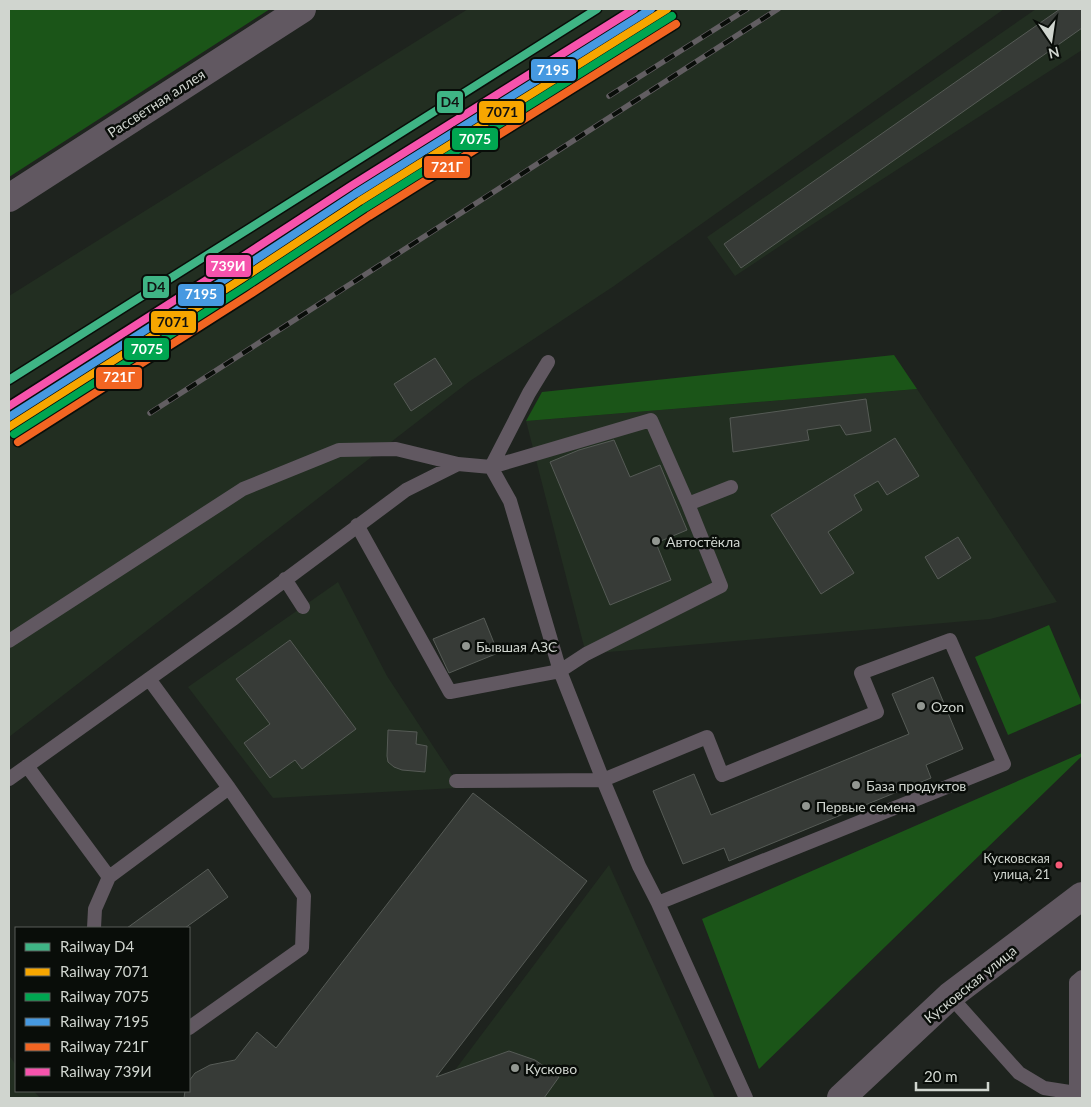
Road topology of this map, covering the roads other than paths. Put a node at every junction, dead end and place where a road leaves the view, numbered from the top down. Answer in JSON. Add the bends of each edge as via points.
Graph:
{"nodes":[{"id":1,"x":302,"y":9,"type":"edge"},
{"id":2,"x":9,"y":198,"type":"edge"},
{"id":3,"x":548,"y":362,"type":"dead end"},
{"id":4,"x":458,"y":464,"type":"junction"},
{"id":5,"x":492,"y":467,"type":"junction"},
{"id":6,"x":731,"y":487,"type":"dead end"},
{"id":7,"x":688,"y":504,"type":"junction"},
{"id":8,"x":357,"y":525,"type":"junction"},
{"id":9,"x":285,"y":579,"type":"junction"},
{"id":10,"x":303,"y":607,"type":"dead end"},
{"id":11,"x":9,"y":641,"type":"edge"},
{"id":12,"x":560,"y":670,"type":"junction"},
{"id":13,"x":149,"y":679,"type":"junction"},
{"id":14,"x":27,"y":766,"type":"junction"},
{"id":15,"x":9,"y":779,"type":"edge"},
{"id":16,"x":603,"y":780,"type":"junction"},
{"id":17,"x":456,"y":781,"type":"dead end"},
{"id":18,"x":230,"y":788,"type":"junction"},
{"id":19,"x":109,"y":877,"type":"junction"},
{"id":20,"x":1082,"y":896,"type":"edge"},
{"id":21,"x":658,"y":903,"type":"junction"},
{"id":22,"x":94,"y":927,"type":"edge"},
{"id":23,"x":1082,"y":977,"type":"edge"},
{"id":24,"x":950,"y":996,"type":"junction"},
{"id":25,"x":190,"y":1027,"type":"edge"},
{"id":26,"x":746,"y":1098,"type":"edge"},
{"id":27,"x":841,"y":1098,"type":"edge"}],
"edges":[{"from":1,"to":2,"type":"street","name":"Рассветная аллея"},
{"from":3,"to":5,"type":"lane"},
{"from":4,"to":5,"type":"lane"},
{"from":4,"to":8,"type":"lane","via":[[406,490]]},
{"from":4,"to":11,"type":"lane","via":[[396,449],[339,450],[243,489]]},
{"from":5,"to":7,"type":"lane","via":[[651,420]]},
{"from":5,"to":12,"type":"lane","via":[[510,502]]},
{"from":6,"to":7,"type":"lane"},
{"from":7,"to":12,"type":"lane","via":[[721,586]]},
{"from":8,"to":9,"type":"lane"},
{"from":8,"to":12,"type":"lane","via":[[450,692]]},
{"from":9,"to":10,"type":"lane"},
{"from":9,"to":13,"type":"lane"},
{"from":12,"to":16,"type":"lane"},
{"from":13,"to":14,"type":"lane"},
{"from":13,"to":18,"type":"lane"},
{"from":14,"to":15,"type":"lane"},
{"from":14,"to":19,"type":"lane"},
{"from":16,"to":17,"type":"lane"},
{"from":16,"to":21,"type":"lane"},
{"from":16,"to":21,"type":"lane","via":[[707,737],[722,775],[877,712],[861,674],[950,640],[1004,764]]},
{"from":18,"to":19,"type":"lane"},
{"from":18,"to":25,"type":"lane","via":[[304,896],[302,948]]},
{"from":19,"to":22,"type":"lane","via":[[95,909]]},
{"from":20,"to":24,"type":"street","name":"Кусковская улица"},
{"from":21,"to":26,"type":"lane"},
{"from":23,"to":24,"type":"lane","via":[[1076,982],[1076,1093],[1044,1088],[1019,1073]]},
{"from":24,"to":27,"type":"street","name":"Кусковская улица"}]}
